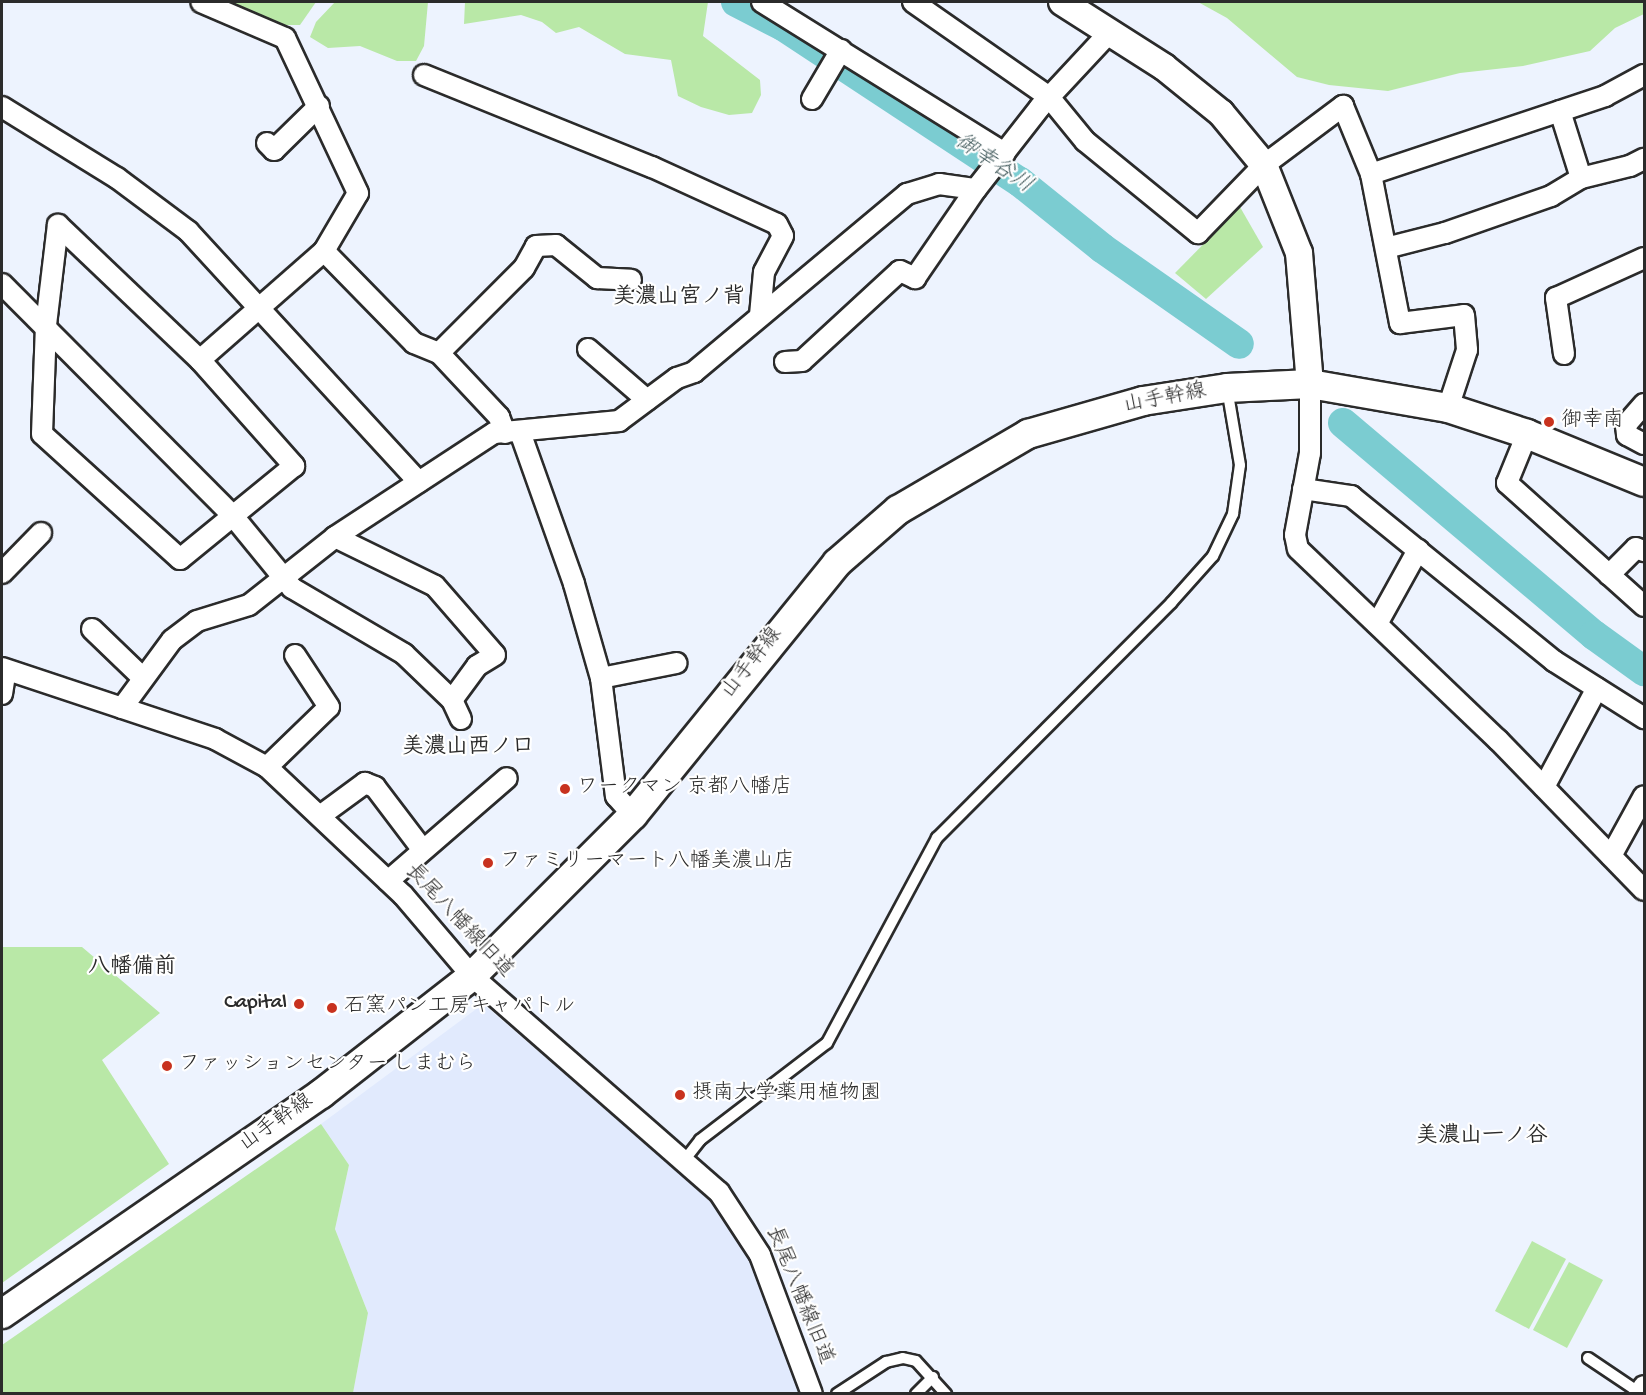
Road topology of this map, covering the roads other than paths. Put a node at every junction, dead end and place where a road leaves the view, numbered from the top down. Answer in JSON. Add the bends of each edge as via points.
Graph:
{"nodes":[{"id":1,"x":201,"y":2,"type":"edge"},
{"id":2,"x":762,"y":2,"type":"edge"},
{"id":3,"x":913,"y":2,"type":"edge"},
{"id":4,"x":1062,"y":2,"type":"edge"},
{"id":5,"x":1110,"y":32,"type":"junction"},
{"id":6,"x":836,"y":57,"type":"junction"},
{"id":7,"x":424,"y":75,"type":"dead end"},
{"id":8,"x":1644,"y":75,"type":"edge"},
{"id":9,"x":1049,"y":98,"type":"junction"},
{"id":10,"x":812,"y":99,"type":"dead end"},
{"id":11,"x":320,"y":106,"type":"junction"},
{"id":12,"x":2,"y":107,"type":"edge"},
{"id":13,"x":1560,"y":111,"type":"junction"},
{"id":14,"x":267,"y":143,"type":"dead end"},
{"id":15,"x":1644,"y":159,"type":"edge"},
{"id":16,"x":1264,"y":165,"type":"junction"},
{"id":17,"x":992,"y":169,"type":"junction"},
{"id":18,"x":1371,"y":174,"type":"junction"},
{"id":19,"x":1581,"y":178,"type":"junction"},
{"id":20,"x":1386,"y":248,"type":"junction"},
{"id":21,"x":324,"y":251,"type":"junction"},
{"id":22,"x":1644,"y":258,"type":"edge"},
{"id":23,"x":632,"y":280,"type":"dead end"},
{"id":24,"x":2,"y":284,"type":"edge"},
{"id":25,"x":260,"y":308,"type":"junction"},
{"id":26,"x":760,"y":315,"type":"junction"},
{"id":27,"x":46,"y":325,"type":"junction"},
{"id":28,"x":588,"y":349,"type":"dead end"},
{"id":29,"x":439,"y":353,"type":"junction"},
{"id":30,"x":1564,"y":354,"type":"dead end"},
{"id":31,"x":200,"y":360,"type":"junction"},
{"id":32,"x":785,"y":362,"type":"dead end"},
{"id":33,"x":1310,"y":384,"type":"junction"},
{"id":34,"x":1227,"y":388,"type":"junction"},
{"id":35,"x":647,"y":400,"type":"junction"},
{"id":36,"x":1644,"y":404,"type":"edge"},
{"id":37,"x":1448,"y":408,"type":"junction"},
{"id":38,"x":513,"y":432,"type":"junction"},
{"id":39,"x":1527,"y":434,"type":"junction"},
{"id":40,"x":1644,"y":444,"type":"edge"},
{"id":41,"x":419,"y":482,"type":"junction"},
{"id":42,"x":1644,"y":482,"type":"edge"},
{"id":43,"x":1303,"y":489,"type":"junction"},
{"id":44,"x":233,"y":516,"type":"junction"},
{"id":45,"x":40,"y":533,"type":"dead end"},
{"id":46,"x":335,"y":537,"type":"junction"},
{"id":47,"x":1418,"y":550,"type":"junction"},
{"id":48,"x":1644,"y":551,"type":"edge"},
{"id":49,"x":2,"y":573,"type":"edge"},
{"id":50,"x":1609,"y":575,"type":"junction"},
{"id":51,"x":286,"y":578,"type":"junction"},
{"id":52,"x":1644,"y":606,"type":"edge"},
{"id":53,"x":1377,"y":624,"type":"junction"},
{"id":54,"x":92,"y":629,"type":"dead end"},
{"id":55,"x":295,"y":655,"type":"dead end"},
{"id":56,"x":677,"y":663,"type":"dead end"},
{"id":57,"x":4,"y":669,"type":"edge"},
{"id":58,"x":143,"y":678,"type":"junction"},
{"id":59,"x":601,"y":678,"type":"junction"},
{"id":60,"x":1597,"y":688,"type":"junction"},
{"id":61,"x":2,"y":694,"type":"edge"},
{"id":62,"x":452,"y":700,"type":"junction"},
{"id":63,"x":122,"y":708,"type":"junction"},
{"id":64,"x":1644,"y":718,"type":"edge"},
{"id":65,"x":461,"y":719,"type":"dead end"},
{"id":66,"x":267,"y":767,"type":"junction"},
{"id":67,"x":507,"y":778,"type":"dead end"},
{"id":68,"x":1544,"y":787,"type":"junction"},
{"id":69,"x":1644,"y":796,"type":"edge"},
{"id":70,"x":320,"y":816,"type":"junction"},
{"id":71,"x":633,"y":816,"type":"junction"},
{"id":72,"x":422,"y":849,"type":"junction"},
{"id":73,"x":1611,"y":856,"type":"junction"},
{"id":74,"x":388,"y":881,"type":"junction"},
{"id":75,"x":1644,"y":890,"type":"edge"},
{"id":76,"x":472,"y":976,"type":"junction"},
{"id":77,"x":683,"y":1162,"type":"junction"},
{"id":78,"x":2,"y":1314,"type":"edge"},
{"id":79,"x":1588,"y":1358,"type":"dead end"},
{"id":80,"x":933,"y":1377,"type":"junction"},
{"id":81,"x":1644,"y":1386,"type":"edge"},
{"id":82,"x":1640,"y":1393,"type":"edge"},
{"id":83,"x":812,"y":1394,"type":"edge"},
{"id":84,"x":837,"y":1394,"type":"edge"},
{"id":85,"x":916,"y":1394,"type":"edge"},
{"id":86,"x":946,"y":1394,"type":"edge"}],
"edges":[{"from":1,"to":11,"type":"street","via":[[285,38]]},
{"from":2,"to":6,"type":"street"},
{"from":3,"to":9,"type":"street"},
{"from":4,"to":5,"type":"street"},
{"from":5,"to":9,"type":"street"},
{"from":5,"to":16,"type":"street","via":[[1164,67],[1221,113]]},
{"from":6,"to":10,"type":"street"},
{"from":6,"to":17,"type":"street"},
{"from":7,"to":26,"type":"street","via":[[652,166],[777,224],[783,236],[764,272]]},
{"from":8,"to":13,"type":"street","via":[[1605,96]]},
{"from":9,"to":16,"type":"street","via":[[1085,141],[1198,233]]},
{"from":9,"to":17,"type":"street"},
{"from":11,"to":14,"type":"street","via":[[274,150]]},
{"from":11,"to":21,"type":"street","via":[[357,194]]},
{"from":12,"to":25,"type":"street","via":[[117,178],[188,231]]},
{"from":13,"to":18,"type":"street"},
{"from":13,"to":19,"type":"street"},
{"from":15,"to":19,"type":"street"},
{"from":16,"to":18,"type":"street","via":[[1343,106]]},
{"from":16,"to":33,"type":"street","via":[[1299,253]]},
{"from":17,"to":26,"type":"street","via":[[907,194]]},
{"from":17,"to":32,"type":"street","via":[[915,278],[900,271],[802,361]]},
{"from":18,"to":20,"type":"street"},
{"from":19,"to":20,"type":"street","via":[[1551,196],[1445,233]]},
{"from":20,"to":37,"type":"street","via":[[1400,324],[1464,315],[1467,350]]},
{"from":21,"to":25,"type":"street"},
{"from":21,"to":29,"type":"street","via":[[414,344]]},
{"from":22,"to":30,"type":"street","via":[[1556,298]]},
{"from":23,"to":29,"type":"street","via":[[597,278],[556,245],[536,246],[524,268]]},
{"from":24,"to":27,"type":"street"},
{"from":25,"to":31,"type":"street"},
{"from":25,"to":41,"type":"street"},
{"from":26,"to":35,"type":"street","via":[[694,372],[677,378]]},
{"from":27,"to":31,"type":"street","via":[[58,225]]},
{"from":27,"to":44,"type":"street"},
{"from":27,"to":44,"type":"street","via":[[42,434],[180,559]]},
{"from":28,"to":35,"type":"street"},
{"from":29,"to":38,"type":"street"},
{"from":31,"to":44,"type":"street","via":[[294,466]]},
{"from":33,"to":34,"type":"main road","name":"山手幹線"},
{"from":33,"to":37,"type":"main road","name":"山手幹線"},
{"from":33,"to":43,"type":"street","via":[[1310,453]]},
{"from":34,"to":71,"type":"main road","name":"山手幹線","via":[[1143,401],[1028,434],[898,510],[837,563]]},
{"from":34,"to":77,"type":"lane","via":[[1240,465],[1233,514],[1213,556],[937,838],[827,1043],[700,1140]]},
{"from":35,"to":38,"type":"street","via":[[620,421]]},
{"from":36,"to":40,"type":"street","via":[[1626,425],[1627,435]]},
{"from":37,"to":39,"type":"main road","name":"山手幹線"},
{"from":38,"to":41,"type":"street","via":[[494,433]]},
{"from":38,"to":59,"type":"street","via":[[574,584]]},
{"from":39,"to":42,"type":"main road","name":"山手幹線"},
{"from":39,"to":50,"type":"street","via":[[1507,483]]},
{"from":41,"to":46,"type":"street"},
{"from":43,"to":47,"type":"street","via":[[1351,496]]},
{"from":43,"to":53,"type":"street","via":[[1295,535],[1299,549]]},
{"from":44,"to":51,"type":"street"},
{"from":45,"to":49,"type":"street"},
{"from":46,"to":51,"type":"street"},
{"from":46,"to":62,"type":"street","via":[[435,586],[495,655],[477,666]]},
{"from":47,"to":53,"type":"street"},
{"from":47,"to":60,"type":"street","via":[[1554,661]]},
{"from":48,"to":50,"type":"street","via":[[1636,548]]},
{"from":50,"to":52,"type":"street"},
{"from":51,"to":58,"type":"street","via":[[249,605],[197,621],[172,640]]},
{"from":51,"to":62,"type":"street","via":[[301,594],[404,654]]},
{"from":53,"to":68,"type":"street"},
{"from":54,"to":58,"type":"street"},
{"from":55,"to":66,"type":"street","via":[[329,706]]},
{"from":56,"to":59,"type":"street"},
{"from":57,"to":61,"type":"street"},
{"from":57,"to":63,"type":"street","name":"長尾八幡線旧道"},
{"from":58,"to":63,"type":"street"},
{"from":59,"to":71,"type":"street","via":[[616,796]]},
{"from":60,"to":64,"type":"street"},
{"from":60,"to":68,"type":"street"},
{"from":62,"to":65,"type":"street"},
{"from":63,"to":66,"type":"street","name":"長尾八幡線旧道","via":[[215,739]]},
{"from":66,"to":70,"type":"street","name":"長尾八幡線旧道"},
{"from":67,"to":72,"type":"street"},
{"from":68,"to":73,"type":"street"},
{"from":69,"to":73,"type":"street"},
{"from":70,"to":72,"type":"street","via":[[365,783],[375,787]]},
{"from":70,"to":74,"type":"street","name":"長尾八幡線旧道"},
{"from":71,"to":76,"type":"main road","name":"山手幹線"},
{"from":72,"to":74,"type":"street"},
{"from":73,"to":75,"type":"street"},
{"from":74,"to":76,"type":"street","name":"長尾八幡線旧道"},
{"from":76,"to":77,"type":"street","name":"長尾八幡線旧道"},
{"from":76,"to":78,"type":"main road","name":"山手幹線","via":[[330,1087]]},
{"from":77,"to":83,"type":"street","name":"長尾八幡線旧道","via":[[719,1192],[748,1232]]},
{"from":79,"to":82,"type":"lane"},
{"from":80,"to":84,"type":"lane","via":[[916,1361],[903,1358],[886,1362]]},
{"from":80,"to":85,"type":"lane"},
{"from":80,"to":86,"type":"lane"},
{"from":81,"to":82,"type":"street"}]}
